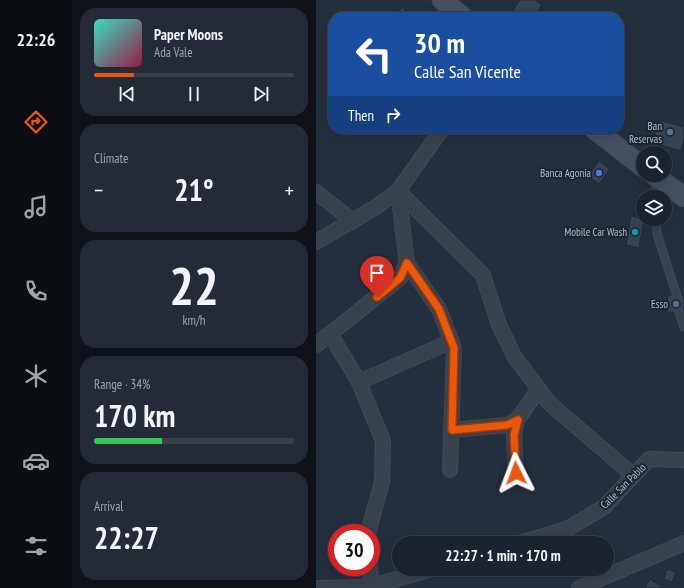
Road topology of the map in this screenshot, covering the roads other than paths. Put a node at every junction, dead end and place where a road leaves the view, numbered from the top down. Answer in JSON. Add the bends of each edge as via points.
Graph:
{"nodes":[{"id":1,"x":442,"y":0,"type":"edge"},
{"id":2,"x":457,"y":12,"type":"edge"},
{"id":3,"x":438,"y":134,"type":"edge"},
{"id":4,"x":600,"y":134,"type":"edge"},
{"id":5,"x":664,"y":184,"type":"edge"},
{"id":6,"x":398,"y":191,"type":"junction"},
{"id":7,"x":316,"y":192,"type":"edge"},
{"id":8,"x":684,"y":206,"type":"edge"},
{"id":9,"x":353,"y":221,"type":"junction"},
{"id":10,"x":656,"y":226,"type":"edge"},
{"id":11,"x":316,"y":242,"type":"edge"},
{"id":12,"x":407,"y":263,"type":"junction"},
{"id":13,"x":677,"y":296,"type":"dead end"},
{"id":14,"x":679,"y":313,"type":"dead end"},
{"id":15,"x":684,"y":327,"type":"edge"},
{"id":16,"x":330,"y":334,"type":"junction"},
{"id":17,"x":452,"y":342,"type":"junction"},
{"id":18,"x":316,"y":345,"type":"edge"},
{"id":19,"x":359,"y":382,"type":"junction"},
{"id":20,"x":539,"y":390,"type":"junction"},
{"id":21,"x":518,"y":420,"type":"junction"},
{"id":22,"x":452,"y":430,"type":"junction"},
{"id":23,"x":684,"y":460,"type":"edge"},
{"id":24,"x":450,"y":470,"type":"dead end"},
{"id":25,"x":516,"y":473,"type":"dead end"},
{"id":26,"x":633,"y":475,"type":"junction"},
{"id":27,"x":370,"y":524,"type":"edge"},
{"id":28,"x":544,"y":536,"type":"edge"},
{"id":29,"x":684,"y":543,"type":"edge"},
{"id":30,"x":370,"y":576,"type":"edge"},
{"id":31,"x":408,"y":576,"type":"edge"},
{"id":32,"x":371,"y":587,"type":"junction"},
{"id":33,"x":316,"y":588,"type":"edge"},
{"id":34,"x":579,"y":588,"type":"edge"}],
"edges":[{"from":1,"to":2,"type":"main road"},
{"from":3,"to":6,"type":"street"},
{"from":4,"to":5,"type":"main road"},
{"from":5,"to":8,"type":"main road"},
{"from":6,"to":9,"type":"street"},
{"from":6,"to":12,"type":"street"},
{"from":6,"to":20,"type":"street","via":[[483,275],[499,325],[514,356]]},
{"from":7,"to":9,"type":"street"},
{"from":9,"to":11,"type":"street"},
{"from":10,"to":13,"type":"lane"},
{"from":12,"to":16,"type":"street","via":[[400,278]]},
{"from":12,"to":17,"type":"street","via":[[439,309]]},
{"from":14,"to":15,"type":"lane"},
{"from":16,"to":18,"type":"street"},
{"from":16,"to":19,"type":"street"},
{"from":17,"to":19,"type":"street"},
{"from":17,"to":22,"type":"street"},
{"from":19,"to":27,"type":"street","via":[[383,441],[382,482]]},
{"from":20,"to":21,"type":"street"},
{"from":20,"to":26,"type":"street","via":[[549,403]]},
{"from":21,"to":22,"type":"street","via":[[507,425]]},
{"from":21,"to":25,"type":"street","via":[[514,435]]},
{"from":22,"to":24,"type":"street"},
{"from":23,"to":26,"type":"street","name":"Calle San Pablo","via":[[650,459]]},
{"from":26,"to":28,"type":"street","name":"Calle San Pablo","via":[[604,507],[567,529]]},
{"from":29,"to":34,"type":"street"},
{"from":30,"to":32,"type":"street"},
{"from":31,"to":32,"type":"street"},
{"from":32,"to":33,"type":"street"}]}
